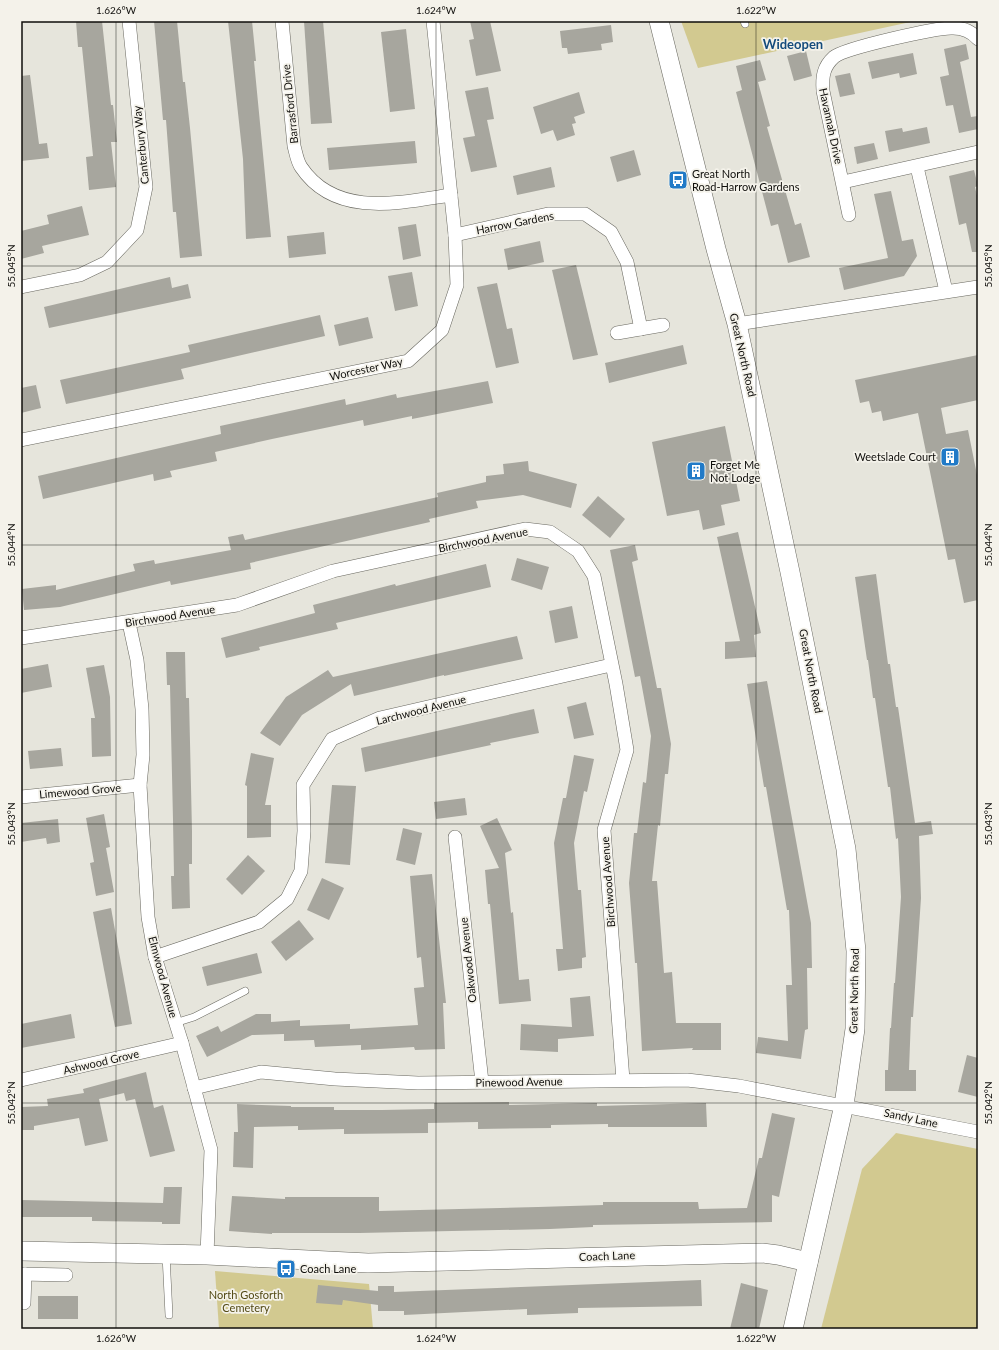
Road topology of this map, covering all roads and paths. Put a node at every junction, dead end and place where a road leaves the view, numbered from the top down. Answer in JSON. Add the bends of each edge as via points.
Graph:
{"nodes":[{"id":1,"x":129,"y":21,"type":"edge"},
{"id":2,"x":282,"y":21,"type":"edge"},
{"id":3,"x":433,"y":21,"type":"edge"},
{"id":4,"x":659,"y":21,"type":"edge"},
{"id":5,"x":978,"y":39,"type":"edge"},
{"id":6,"x":978,"y":152,"type":"edge"},
{"id":7,"x":917,"y":167,"type":"junction"},
{"id":8,"x":843,"y":182,"type":"junction"},
{"id":9,"x":451,"y":195,"type":"junction"},
{"id":10,"x":849,"y":215,"type":"dead end"},
{"id":11,"x":455,"y":236,"type":"junction"},
{"id":12,"x":21,"y":286,"type":"edge"},
{"id":13,"x":978,"y":287,"type":"edge"},
{"id":14,"x":946,"y":291,"type":"junction"},
{"id":15,"x":737,"y":324,"type":"junction"},
{"id":16,"x":663,"y":325,"type":"dead end"},
{"id":17,"x":641,"y":329,"type":"junction"},
{"id":18,"x":617,"y":333,"type":"dead end"},
{"id":19,"x":21,"y":440,"type":"edge"},
{"id":20,"x":129,"y":623,"type":"junction"},
{"id":21,"x":21,"y":638,"type":"edge"},
{"id":22,"x":611,"y":665,"type":"junction"},
{"id":23,"x":140,"y":786,"type":"junction"},
{"id":24,"x":21,"y":797,"type":"edge"},
{"id":25,"x":454,"y":837,"type":"dead end"},
{"id":26,"x":155,"y":957,"type":"junction"},
{"id":27,"x":245,"y":991,"type":"dead end"},
{"id":28,"x":175,"y":1023,"type":"junction"},
{"id":29,"x":182,"y":1043,"type":"junction"},
{"id":30,"x":21,"y":1080,"type":"edge"},
{"id":31,"x":623,"y":1080,"type":"junction"},
{"id":32,"x":482,"y":1082,"type":"junction"},
{"id":33,"x":194,"y":1088,"type":"junction"},
{"id":34,"x":844,"y":1105,"type":"junction"},
{"id":35,"x":978,"y":1132,"type":"edge"},
{"id":36,"x":21,"y":1251,"type":"edge"},
{"id":37,"x":165,"y":1254,"type":"junction"},
{"id":38,"x":207,"y":1255,"type":"junction"},
{"id":39,"x":808,"y":1262,"type":"junction"},
{"id":40,"x":23,"y":1274,"type":"edge"},
{"id":41,"x":66,"y":1275,"type":"dead end"},
{"id":42,"x":24,"y":1303,"type":"dead end"},
{"id":43,"x":169,"y":1315,"type":"dead end"},
{"id":44,"x":793,"y":1329,"type":"edge"}],
"edges":[{"from":1,"to":12,"type":"street","name":"Canterbury Way","via":[[146,187],[137,230],[107,262],[80,275]]},
{"from":2,"to":9,"type":"street","name":"Barrasford Drive","via":[[294,146],[300,166],[318,186],[350,202],[364,203],[390,204]]},
{"from":3,"to":9,"type":"street","name":"Worcester Way"},
{"from":4,"to":15,"type":"main road","name":"Great North Road"},
{"from":5,"to":8,"type":"street","name":"Havannah Drive","via":[[961,28],[942,28],[852,49],[835,57],[828,64],[824,71],[823,91]]},
{"from":6,"to":7,"type":"street"},
{"from":7,"to":8,"type":"street"},
{"from":7,"to":14,"type":"street"},
{"from":8,"to":10,"type":"street","name":"Havannah Drive"},
{"from":9,"to":11,"type":"street","name":"Worcester Way"},
{"from":11,"to":17,"type":"street","name":"Harrow Gardens","via":[[548,214],[585,214],[611,232],[627,262]]},
{"from":11,"to":19,"type":"street","name":"Worcester Way","via":[[457,285],[442,330],[408,361]]},
{"from":13,"to":14,"type":"street"},
{"from":14,"to":15,"type":"street"},
{"from":15,"to":34,"type":"main road","name":"Great North Road","via":[[808,655],[846,849],[856,951],[855,1030]]},
{"from":16,"to":17,"type":"street"},
{"from":17,"to":18,"type":"street"},
{"from":20,"to":21,"type":"street","name":"Birchwood Avenue"},
{"from":20,"to":22,"type":"street","name":"Birchwood Avenue","via":[[237,605],[333,571],[526,529],[550,532],[578,551],[594,576]]},
{"from":20,"to":23,"type":"street","name":"Elmwood Avenue","via":[[137,660],[142,709],[143,755]]},
{"from":22,"to":26,"type":"street","name":"Larchwood Avenue","via":[[380,718],[332,739],[303,785],[304,832],[301,871],[287,899],[260,922]]},
{"from":22,"to":31,"type":"street","name":"Birchwood Avenue","via":[[627,750],[604,830]]},
{"from":23,"to":24,"type":"street","name":"Limewood Grove"},
{"from":23,"to":26,"type":"street","name":"Elmwood Avenue","via":[[148,917]]},
{"from":25,"to":32,"type":"street","name":"Oakwood Avenue"},
{"from":26,"to":28,"type":"street","name":"Elmwood Avenue"},
{"from":27,"to":28,"type":"lane","via":[[194,1017]]},
{"from":28,"to":29,"type":"street","name":"Elmwood Avenue"},
{"from":29,"to":30,"type":"street","name":"Ashwood Grove"},
{"from":29,"to":33,"type":"street","name":"Elmwood Avenue"},
{"from":31,"to":32,"type":"street","name":"Pinewood Avenue"},
{"from":31,"to":34,"type":"street","name":"Pinewood Avenue","via":[[687,1080],[739,1086]]},
{"from":32,"to":33,"type":"street","name":"Pinewood Avenue","via":[[403,1083],[261,1072]]},
{"from":33,"to":38,"type":"street","name":"Elmwood Avenue","via":[[211,1150]]},
{"from":34,"to":35,"type":"street","name":"Sandy Lane"},
{"from":34,"to":39,"type":"main road","name":"Great North Road"},
{"from":36,"to":37,"type":"main road","name":"Coach Lane"},
{"from":37,"to":38,"type":"main road","name":"Coach Lane"},
{"from":37,"to":43,"type":"lane"},
{"from":38,"to":39,"type":"main road","name":"Coach Lane","via":[[368,1263],[762,1253]]},
{"from":39,"to":44,"type":"main road","name":"Great North Road"},
{"from":40,"to":41,"type":"street"},
{"from":40,"to":42,"type":"street"}]}
